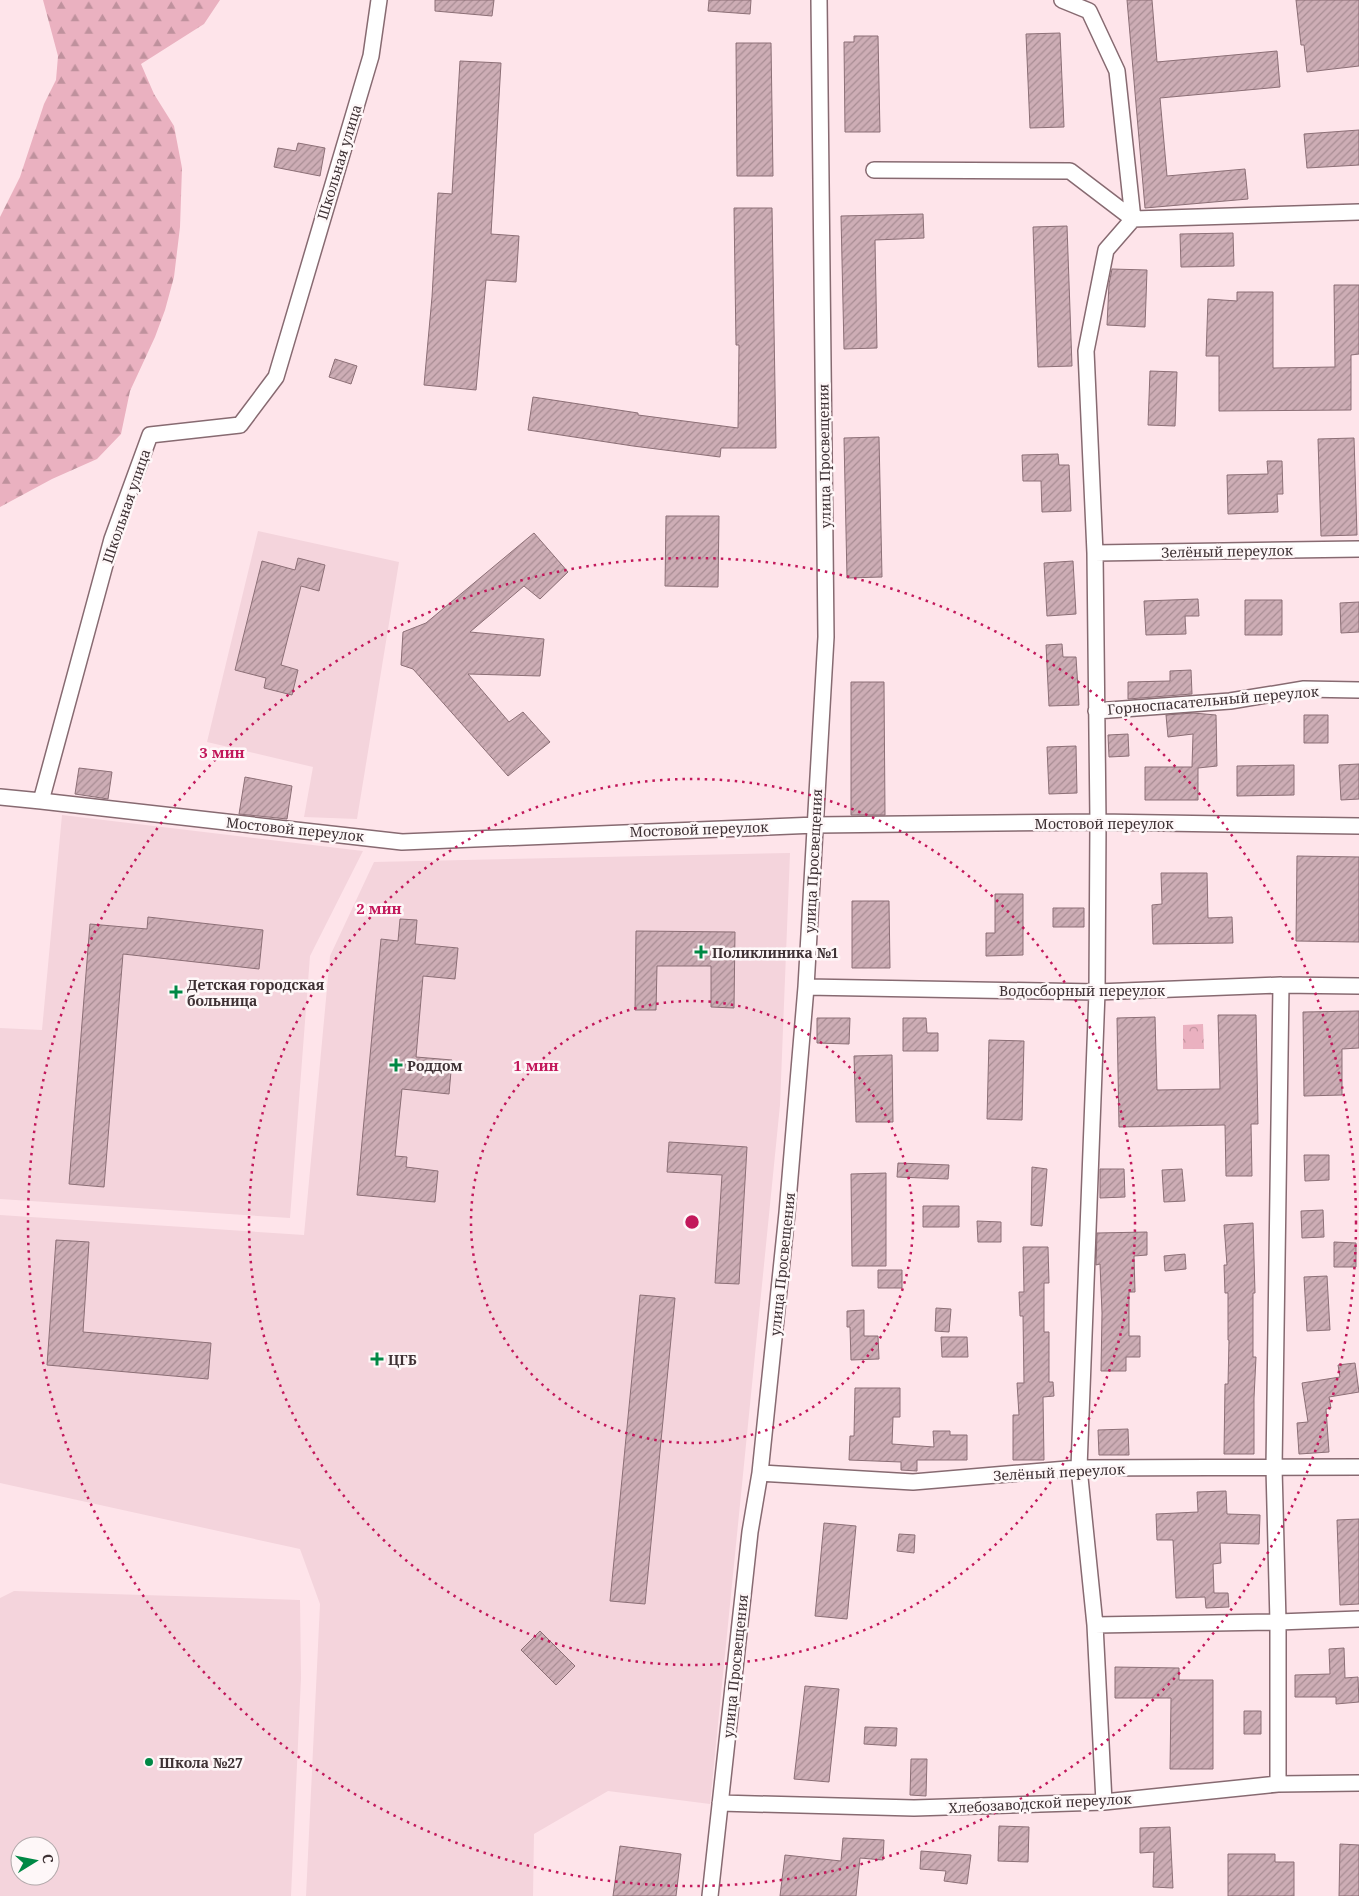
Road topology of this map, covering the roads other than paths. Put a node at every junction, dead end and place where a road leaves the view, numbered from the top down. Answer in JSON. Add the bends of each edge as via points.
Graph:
{"nodes":[{"id":1,"x":379,"y":0,"type":"edge"},
{"id":2,"x":819,"y":0,"type":"edge"},
{"id":3,"x":1062,"y":0,"type":"edge"},
{"id":4,"x":874,"y":170,"type":"dead end"},
{"id":5,"x":1359,"y":212,"type":"edge"},
{"id":6,"x":1133,"y":219,"type":"junction"},
{"id":7,"x":1359,"y":549,"type":"edge"},
{"id":8,"x":1095,"y":553,"type":"junction"},
{"id":9,"x":1359,"y":690,"type":"edge"},
{"id":10,"x":1096,"y":711,"type":"junction"},
{"id":11,"x":0,"y":797,"type":"edge"},
{"id":12,"x":41,"y":801,"type":"junction"},
{"id":13,"x":1098,"y":822,"type":"junction"},
{"id":14,"x":816,"y":825,"type":"junction"},
{"id":15,"x":1359,"y":826,"type":"edge"},
{"id":16,"x":1281,"y":985,"type":"junction"},
{"id":17,"x":1359,"y":986,"type":"edge"},
{"id":18,"x":806,"y":987,"type":"junction"},
{"id":19,"x":1097,"y":992,"type":"junction"},
{"id":20,"x":1359,"y":1467,"type":"edge"},
{"id":21,"x":1079,"y":1468,"type":"junction"},
{"id":22,"x":1274,"y":1468,"type":"junction"},
{"id":23,"x":760,"y":1473,"type":"junction"},
{"id":24,"x":1359,"y":1619,"type":"edge"},
{"id":25,"x":1278,"y":1622,"type":"junction"},
{"id":26,"x":1095,"y":1625,"type":"junction"},
{"id":27,"x":1359,"y":1783,"type":"edge"},
{"id":28,"x":1278,"y":1784,"type":"junction"},
{"id":29,"x":1104,"y":1802,"type":"junction"},
{"id":30,"x":720,"y":1803,"type":"junction"},
{"id":31,"x":710,"y":1896,"type":"edge"}],
"edges":[{"from":1,"to":12,"type":"street","name":"Школьная улица","via":[[371,56],[276,377],[240,425],[150,435],[112,539]]},
{"from":2,"to":14,"type":"street","name":"улица Просвещения","via":[[826,637]]},
{"from":3,"to":6,"type":"street","via":[[1089,11],[1117,71]]},
{"from":4,"to":6,"type":"street","via":[[1070,171]]},
{"from":5,"to":6,"type":"street"},
{"from":6,"to":8,"type":"street","via":[[1106,250],[1086,351]]},
{"from":7,"to":8,"type":"street","name":"Зелёный переулок"},
{"from":8,"to":10,"type":"street"},
{"from":9,"to":10,"type":"street","name":"Горноспасательный переулок","via":[[1304,689],[1230,701]]},
{"from":10,"to":13,"type":"street"},
{"from":11,"to":12,"type":"street"},
{"from":12,"to":14,"type":"street","name":"Мостовой переулок","via":[[402,842]]},
{"from":13,"to":14,"type":"street","name":"Мостовой переулок"},
{"from":13,"to":15,"type":"street","name":"Мостовой переулок"},
{"from":13,"to":19,"type":"street"},
{"from":14,"to":18,"type":"street","name":"улица Просвещения"},
{"from":16,"to":17,"type":"street","name":"Водосборный переулок"},
{"from":16,"to":19,"type":"street","name":"Водосборный переулок"},
{"from":16,"to":22,"type":"street"},
{"from":18,"to":19,"type":"street","name":"Водосборный переулок"},
{"from":18,"to":23,"type":"street","name":"улица Просвещения","via":[[788,1213]]},
{"from":19,"to":21,"type":"street"},
{"from":20,"to":22,"type":"street","name":"Зелёный переулок"},
{"from":21,"to":22,"type":"street","name":"Зелёный переулок"},
{"from":21,"to":23,"type":"street","name":"Зелёный переулок","via":[[913,1482]]},
{"from":21,"to":26,"type":"street"},
{"from":22,"to":25,"type":"street"},
{"from":23,"to":30,"type":"street","name":"улица Просвещения","via":[[750,1532]]},
{"from":24,"to":25,"type":"street"},
{"from":25,"to":26,"type":"street"},
{"from":25,"to":28,"type":"street"},
{"from":26,"to":29,"type":"street"},
{"from":27,"to":28,"type":"street","name":"Хлебозаводской переулок"},
{"from":28,"to":29,"type":"street","name":"Хлебозаводской переулок"},
{"from":29,"to":30,"type":"street","name":"Хлебозаводской переулок","via":[[914,1808]]},
{"from":30,"to":31,"type":"street","name":"улица Просвещения"}]}
